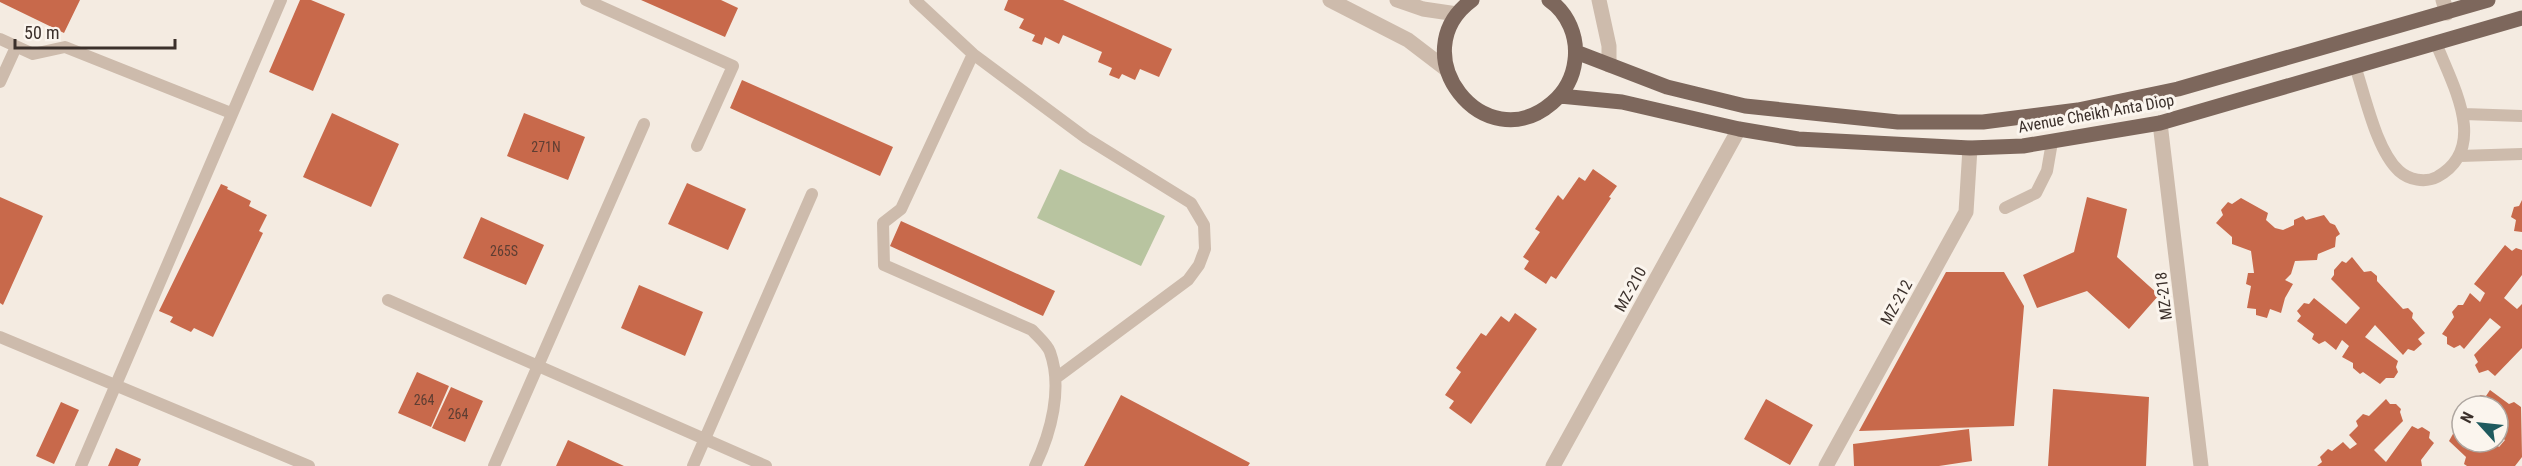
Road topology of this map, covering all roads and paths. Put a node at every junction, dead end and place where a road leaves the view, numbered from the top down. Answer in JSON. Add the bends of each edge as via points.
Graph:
{"nodes":[{"id":1,"x":281,"y":0,"type":"edge"},
{"id":2,"x":586,"y":0,"type":"edge"},
{"id":3,"x":915,"y":0,"type":"edge"},
{"id":4,"x":1330,"y":0,"type":"edge"},
{"id":5,"x":1397,"y":0,"type":"edge"},
{"id":6,"x":1472,"y":0,"type":"edge"},
{"id":7,"x":1599,"y":0,"type":"edge"},
{"id":8,"x":2488,"y":0,"type":"edge"},
{"id":9,"x":1553,"y":2,"type":"edge"},
{"id":10,"x":1417,"y":4,"type":"edge"},
{"id":11,"x":2445,"y":6,"type":"edge"},
{"id":12,"x":1457,"y":14,"type":"junction"},
{"id":13,"x":2522,"y":18,"type":"edge"},
{"id":14,"x":0,"y":39,"type":"edge"},
{"id":15,"x":2436,"y":43,"type":"junction"},
{"id":16,"x":16,"y":47,"type":"junction"},
{"id":17,"x":1576,"y":52,"type":"junction"},
{"id":18,"x":973,"y":54,"type":"junction"},
{"id":19,"x":1609,"y":65,"type":"junction"},
{"id":20,"x":2355,"y":66,"type":"junction"},
{"id":21,"x":1446,"y":69,"type":"junction"},
{"id":22,"x":0,"y":82,"type":"edge"},
{"id":23,"x":1560,"y":96,"type":"junction"},
{"id":24,"x":231,"y":113,"type":"junction"},
{"id":25,"x":2464,"y":114,"type":"junction"},
{"id":26,"x":2522,"y":116,"type":"edge"},
{"id":27,"x":2160,"y":123,"type":"junction"},
{"id":28,"x":644,"y":124,"type":"dead end"},
{"id":29,"x":1739,"y":129,"type":"junction"},
{"id":30,"x":2052,"y":142,"type":"junction"},
{"id":31,"x":697,"y":146,"type":"dead end"},
{"id":32,"x":1970,"y":148,"type":"junction"},
{"id":33,"x":2522,"y":154,"type":"edge"},
{"id":34,"x":2460,"y":156,"type":"junction"},
{"id":35,"x":812,"y":194,"type":"dead end"},
{"id":36,"x":2005,"y":208,"type":"dead end"},
{"id":37,"x":388,"y":300,"type":"dead end"},
{"id":38,"x":0,"y":337,"type":"edge"},
{"id":39,"x":538,"y":366,"type":"junction"},
{"id":40,"x":1056,"y":378,"type":"junction"},
{"id":41,"x":116,"y":385,"type":"junction"},
{"id":42,"x":705,"y":438,"type":"junction"},
{"id":43,"x":81,"y":466,"type":"edge"},
{"id":44,"x":309,"y":466,"type":"edge"},
{"id":45,"x":494,"y":466,"type":"edge"},
{"id":46,"x":693,"y":466,"type":"edge"},
{"id":47,"x":766,"y":466,"type":"edge"},
{"id":48,"x":1035,"y":466,"type":"edge"},
{"id":49,"x":1552,"y":466,"type":"edge"},
{"id":50,"x":1826,"y":466,"type":"edge"},
{"id":51,"x":2201,"y":466,"type":"edge"}],
"edges":[{"from":1,"to":24,"type":"lane"},
{"from":2,"to":31,"type":"lane","via":[[733,66]]},
{"from":3,"to":18,"type":"lane"},
{"from":4,"to":21,"type":"street","via":[[1408,40]]},
{"from":5,"to":10,"type":"street"},
{"from":6,"to":12,"type":"main road"},
{"from":7,"to":19,"type":"street"},
{"from":8,"to":11,"type":"main road","name":"Avenue Cheikh Anta Diop"},
{"from":9,"to":17,"type":"main road","via":[[1574,34]]},
{"from":10,"to":12,"type":"street"},
{"from":11,"to":19,"type":"main road","name":"Avenue Cheikh Anta Diop","via":[[2269,64],[2148,96],[1983,122],[1898,122],[1765,110],[1687,92]]},
{"from":12,"to":21,"type":"main road","via":[[1444,50]]},
{"from":13,"to":15,"type":"main road","name":"Avenue Cheikh Anta Diop"},
{"from":14,"to":16,"type":"lane"},
{"from":15,"to":20,"type":"main road","name":"Avenue Cheikh Anta Diop"},
{"from":15,"to":25,"type":"lane"},
{"from":16,"to":22,"type":"lane"},
{"from":16,"to":24,"type":"lane","via":[[33,54],[65,47]]},
{"from":17,"to":19,"type":"main road","name":"Avenue Cheikh Anta Diop"},
{"from":17,"to":23,"type":"main road","via":[[1575,68]]},
{"from":18,"to":40,"type":"lane","via":[[901,208],[883,223],[884,265],[1032,330],[1050,350]]},
{"from":18,"to":40,"type":"lane","via":[[1086,138],[1191,203],[1204,225],[1205,249],[1188,280]]},
{"from":20,"to":27,"type":"main road","name":"Avenue Cheikh Anta Diop"},
{"from":20,"to":34,"type":"lane","via":[[2378,135],[2399,171],[2415,180],[2431,180],[2447,171]]},
{"from":21,"to":23,"type":"main road","via":[[1454,88],[1484,115],[1525,118],[1544,110]]},
{"from":23,"to":29,"type":"main road","name":"Avenue Cheikh Anta Diop","via":[[1635,104]]},
{"from":24,"to":41,"type":"lane"},
{"from":25,"to":26,"type":"lane"},
{"from":25,"to":34,"type":"lane","via":[[2466,135]]},
{"from":27,"to":30,"type":"main road","name":"Avenue Cheikh Anta Diop"},
{"from":27,"to":51,"type":"street","name":"MZ-218"},
{"from":28,"to":39,"type":"lane"},
{"from":29,"to":32,"type":"main road","name":"Avenue Cheikh Anta Diop","via":[[1827,142]]},
{"from":29,"to":49,"type":"street","name":"MZ-210"},
{"from":30,"to":32,"type":"main road","name":"Avenue Cheikh Anta Diop"},
{"from":30,"to":36,"type":"lane","via":[[2047,171],[2036,193]]},
{"from":32,"to":50,"type":"street","name":"MZ-212","via":[[1966,212]]},
{"from":33,"to":34,"type":"lane"},
{"from":35,"to":42,"type":"lane"},
{"from":37,"to":39,"type":"lane"},
{"from":38,"to":41,"type":"lane"},
{"from":39,"to":42,"type":"lane"},
{"from":39,"to":45,"type":"lane"},
{"from":40,"to":48,"type":"lane","via":[[1053,414]]},
{"from":41,"to":43,"type":"lane"},
{"from":41,"to":44,"type":"lane"},
{"from":42,"to":46,"type":"lane"},
{"from":42,"to":47,"type":"lane"}]}
